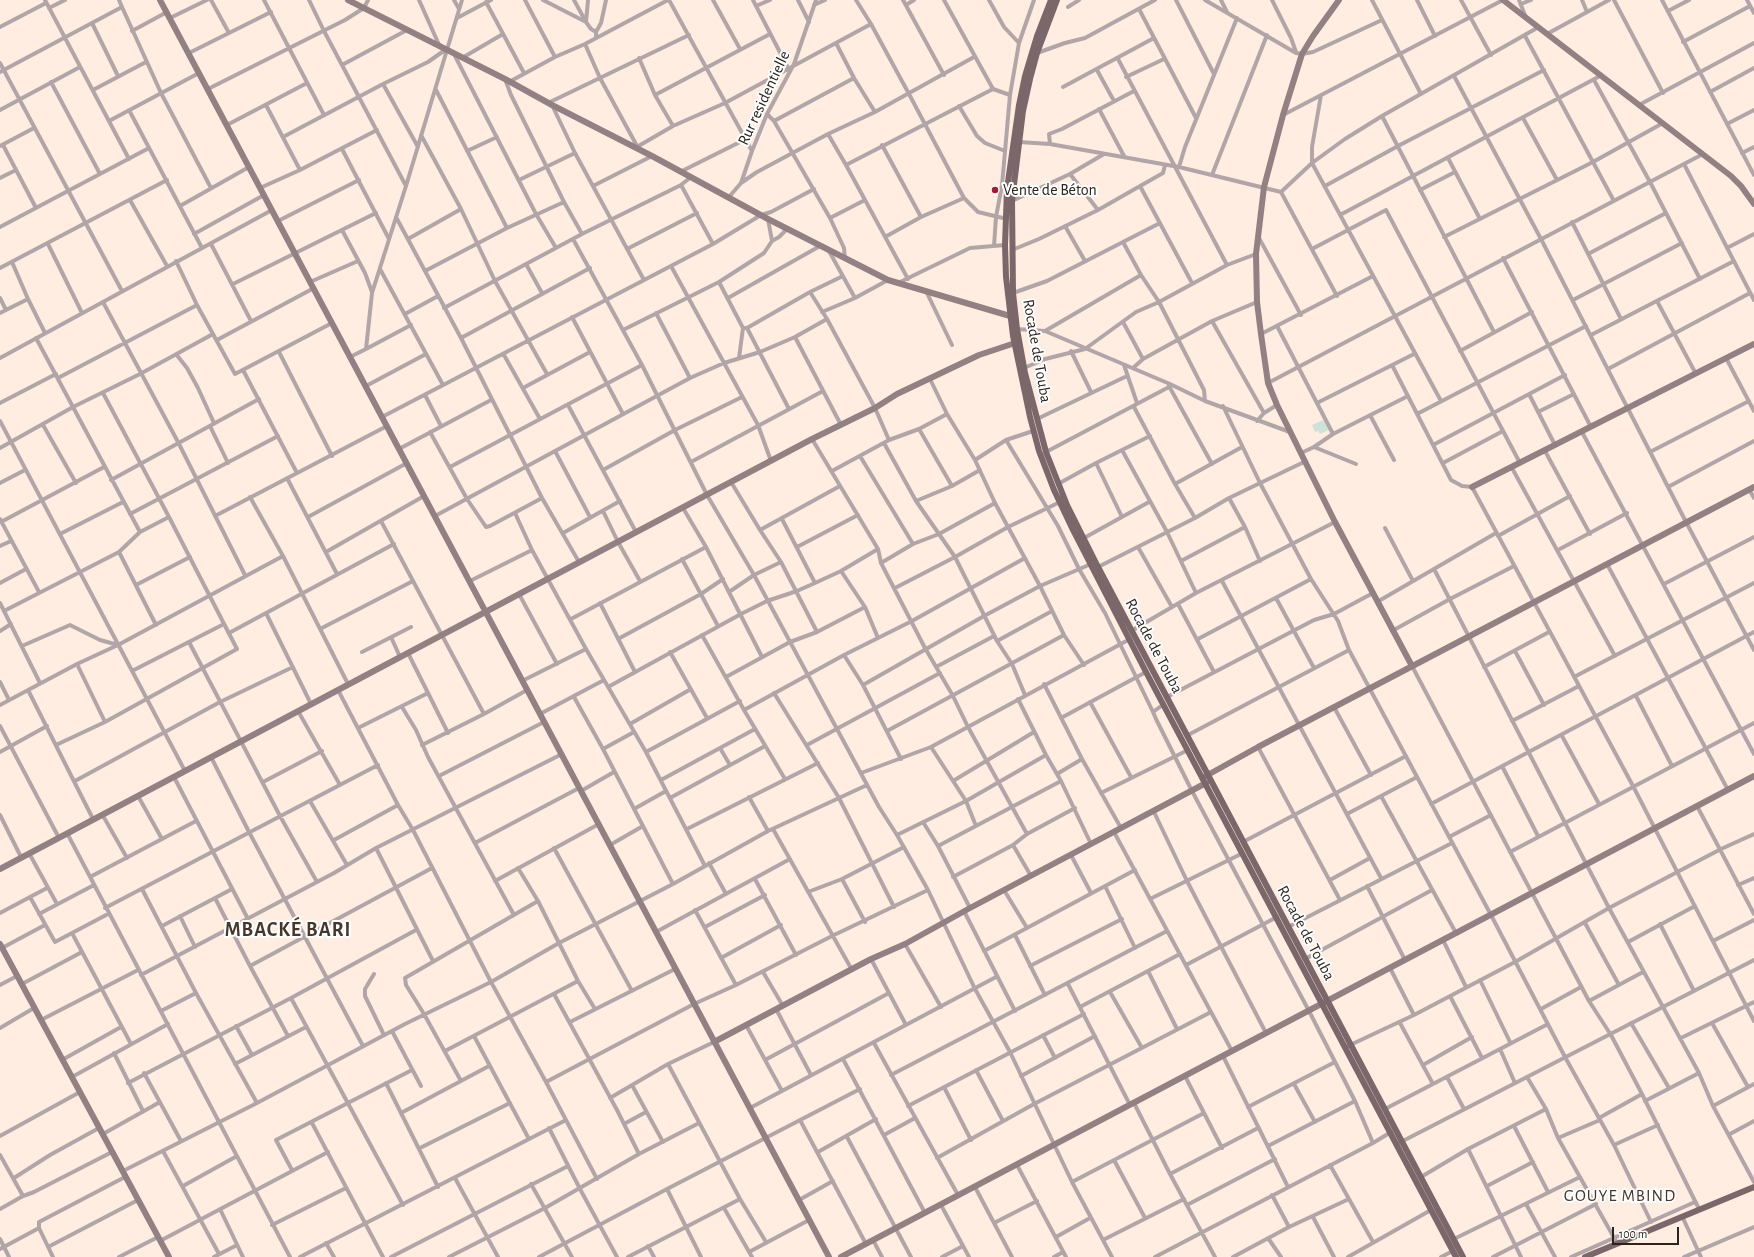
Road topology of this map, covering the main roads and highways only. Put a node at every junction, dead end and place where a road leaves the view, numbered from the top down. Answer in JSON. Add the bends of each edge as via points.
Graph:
{"nodes":[{"id":1,"x":1051,"y":0,"type":"edge"},
{"id":2,"x":1057,"y":0,"type":"edge"},
{"id":3,"x":1013,"y":317,"type":"junction"},
{"id":4,"x":1017,"y":343,"type":"junction"},
{"id":5,"x":1205,"y":779,"type":"junction"},
{"id":6,"x":1325,"y":1002,"type":"junction"},
{"id":7,"x":1348,"y":1046,"type":"junction"},
{"id":8,"x":1400,"y":1143,"type":"junction"},
{"id":9,"x":1754,"y":1186,"type":"edge"},
{"id":10,"x":1456,"y":1257,"type":"edge"},
{"id":11,"x":1463,"y":1257,"type":"edge"},
{"id":12,"x":1585,"y":1257,"type":"edge"}],
"edges":[{"from":1,"to":3,"type":"main road","name":"Rocade de Touba","via":[[1035,42],[1019,105],[1010,159],[1005,245]]},
{"from":2,"to":3,"type":"main road","name":"Rocade de Touba","via":[[1038,53],[1019,142],[1012,201]]},
{"from":3,"to":4,"type":"main road","name":"Rocade de Touba"},
{"from":3,"to":4,"type":"main road","name":"Rocade de Touba","via":[[1017,329]]},
{"from":4,"to":5,"type":"main road","name":"Rocade de Touba","via":[[1046,452],[1058,484],[1131,631],[1188,735]]},
{"from":4,"to":5,"type":"main road","name":"Rocade de Touba","via":[[1019,370],[1034,431],[1060,502],[1146,672]]},
{"from":5,"to":6,"type":"main road","name":"Rocade de Touba"},
{"from":5,"to":6,"type":"main road","name":"Rocade de Touba","via":[[1288,927]]},
{"from":6,"to":7,"type":"main road","name":"Rocade de Touba"},
{"from":7,"to":8,"type":"main road","name":"Rocade de Touba","via":[[1385,1109]]},
{"from":7,"to":8,"type":"main road","name":"Rocade de Touba","via":[[1391,1132]]},
{"from":8,"to":10,"type":"main road","name":"Rocade de Touba"},
{"from":8,"to":11,"type":"main road","name":"Rocade de Touba","via":[[1421,1176]]},
{"from":9,"to":12,"type":"main road","via":[[1616,1241]]}]}
